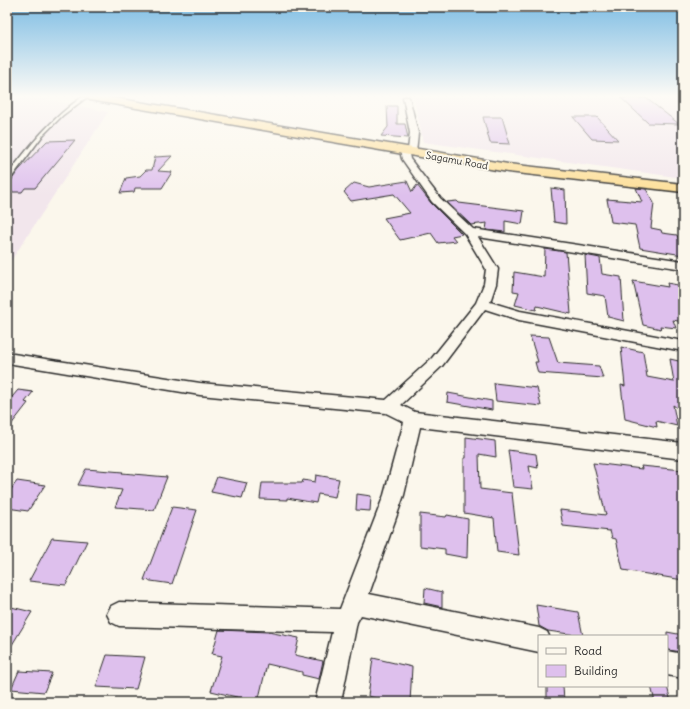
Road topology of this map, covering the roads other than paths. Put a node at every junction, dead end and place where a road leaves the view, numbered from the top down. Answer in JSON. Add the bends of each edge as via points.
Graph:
{"nodes":[{"id":1,"x":46,"y":130,"type":"edge"},
{"id":2,"x":285,"y":130,"type":"edge"},
{"id":3,"x":413,"y":130,"type":"edge"},
{"id":4,"x":408,"y":151,"type":"junction"},
{"id":5,"x":7,"y":180,"type":"edge"},
{"id":6,"x":683,"y":188,"type":"edge"},
{"id":7,"x":469,"y":232,"type":"junction"},
{"id":8,"x":683,"y":265,"type":"edge"},
{"id":9,"x":482,"y":304,"type":"junction"},
{"id":10,"x":683,"y":346,"type":"edge"},
{"id":11,"x":7,"y":358,"type":"edge"},
{"id":12,"x":390,"y":407,"type":"junction"},
{"id":13,"x":413,"y":419,"type":"junction"},
{"id":14,"x":682,"y":453,"type":"edge"},
{"id":15,"x":350,"y":612,"type":"junction"},
{"id":16,"x":119,"y":614,"type":"dead end"},
{"id":17,"x":538,"y":640,"type":"edge"},
{"id":18,"x":668,"y":664,"type":"edge"},
{"id":19,"x":683,"y":666,"type":"edge"},
{"id":20,"x":328,"y":702,"type":"edge"}],
"edges":[{"from":1,"to":5,"type":"lane","via":[[30,146]]},
{"from":2,"to":4,"type":"highway","name":"Sagamu Road"},
{"from":3,"to":4,"type":"street"},
{"from":4,"to":6,"type":"highway","name":"Sagamu Road","via":[[508,168]]},
{"from":4,"to":7,"type":"street","via":[[406,159],[436,200]]},
{"from":7,"to":8,"type":"street"},
{"from":7,"to":9,"type":"street","via":[[492,269],[490,284]]},
{"from":9,"to":10,"type":"street","via":[[518,315]]},
{"from":9,"to":12,"type":"street","via":[[437,362]]},
{"from":11,"to":12,"type":"street","via":[[200,389]]},
{"from":12,"to":13,"type":"street"},
{"from":13,"to":14,"type":"street"},
{"from":13,"to":15,"type":"street","via":[[394,495]]},
{"from":15,"to":16,"type":"street"},
{"from":15,"to":17,"type":"street"},
{"from":15,"to":20,"type":"street"},
{"from":18,"to":19,"type":"street"}]}
